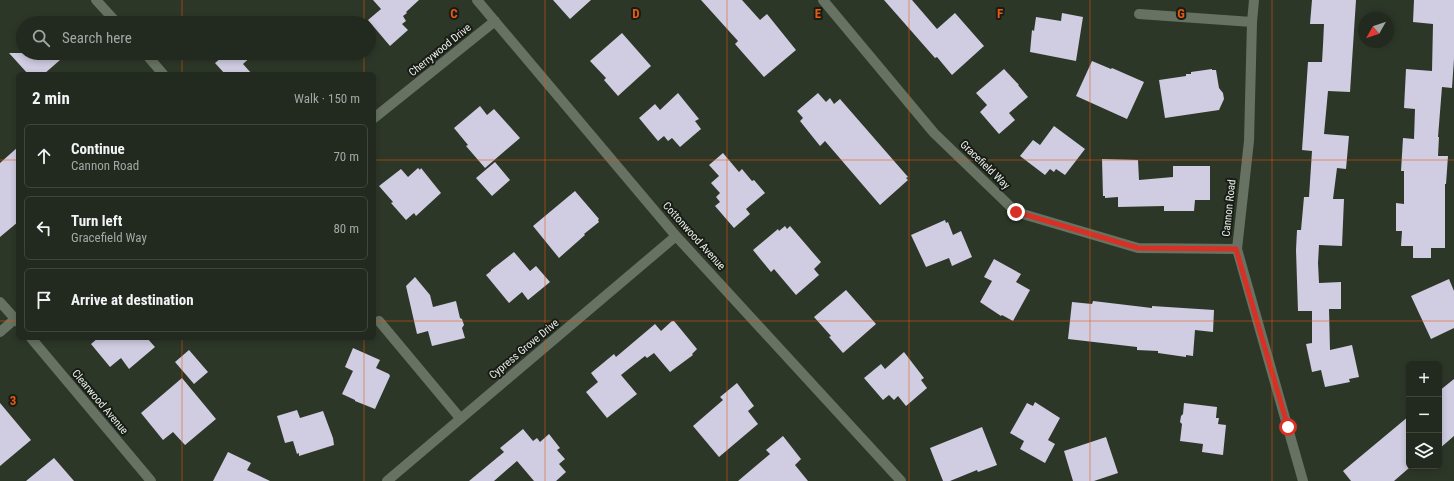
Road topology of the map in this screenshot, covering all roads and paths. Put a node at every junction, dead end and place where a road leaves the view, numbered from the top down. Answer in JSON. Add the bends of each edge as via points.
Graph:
{"nodes":[{"id":1,"x":96,"y":0,"type":"edge"},
{"id":2,"x":477,"y":0,"type":"edge"},
{"id":3,"x":823,"y":0,"type":"edge"},
{"id":4,"x":1254,"y":0,"type":"edge"},
{"id":5,"x":1139,"y":14,"type":"dead end"},
{"id":6,"x":111,"y":16,"type":"edge"},
{"id":7,"x":495,"y":21,"type":"junction"},
{"id":8,"x":1252,"y":22,"type":"junction"},
{"id":9,"x":151,"y":60,"type":"edge"},
{"id":10,"x":161,"y":72,"type":"edge"},
{"id":11,"x":376,"y":116,"type":"edge"},
{"id":12,"x":676,"y":236,"type":"junction"},
{"id":13,"x":1236,"y":249,"type":"junction"},
{"id":14,"x":0,"y":302,"type":"edge"},
{"id":15,"x":16,"y":320,"type":"edge"},
{"id":16,"x":379,"y":321,"type":"dead end"},
{"id":17,"x":0,"y":332,"type":"edge"},
{"id":18,"x":33,"y":340,"type":"edge"},
{"id":19,"x":460,"y":418,"type":"junction"},
{"id":20,"x":151,"y":481,"type":"edge"},
{"id":21,"x":387,"y":481,"type":"edge"},
{"id":22,"x":901,"y":481,"type":"edge"},
{"id":23,"x":1303,"y":481,"type":"edge"}],
"edges":[{"from":1,"to":6,"type":"street"},
{"from":2,"to":7,"type":"street","name":"Cottonwood Avenue"},
{"from":3,"to":13,"type":"street","name":"Gracefield Way","via":[[934,133],[1016,212],[1138,248]]},
{"from":4,"to":8,"type":"street","name":"Cannon Road"},
{"from":5,"to":8,"type":"street"},
{"from":7,"to":11,"type":"street","name":"Cherrywood Drive"},
{"from":7,"to":12,"type":"street","name":"Cottonwood Avenue"},
{"from":8,"to":13,"type":"street","name":"Cannon Road","via":[[1249,141]]},
{"from":9,"to":10,"type":"street"},
{"from":12,"to":19,"type":"street","name":"Cypress Grove Drive"},
{"from":12,"to":22,"type":"street","name":"Cottonwood Avenue"},
{"from":13,"to":23,"type":"street","name":"Cannon Road"},
{"from":14,"to":15,"type":"street"},
{"from":15,"to":17,"type":"street"},
{"from":16,"to":19,"type":"street"},
{"from":18,"to":20,"type":"street","name":"Clearwood Avenue"},
{"from":19,"to":21,"type":"street","name":"Cypress Grove Drive"}]}
